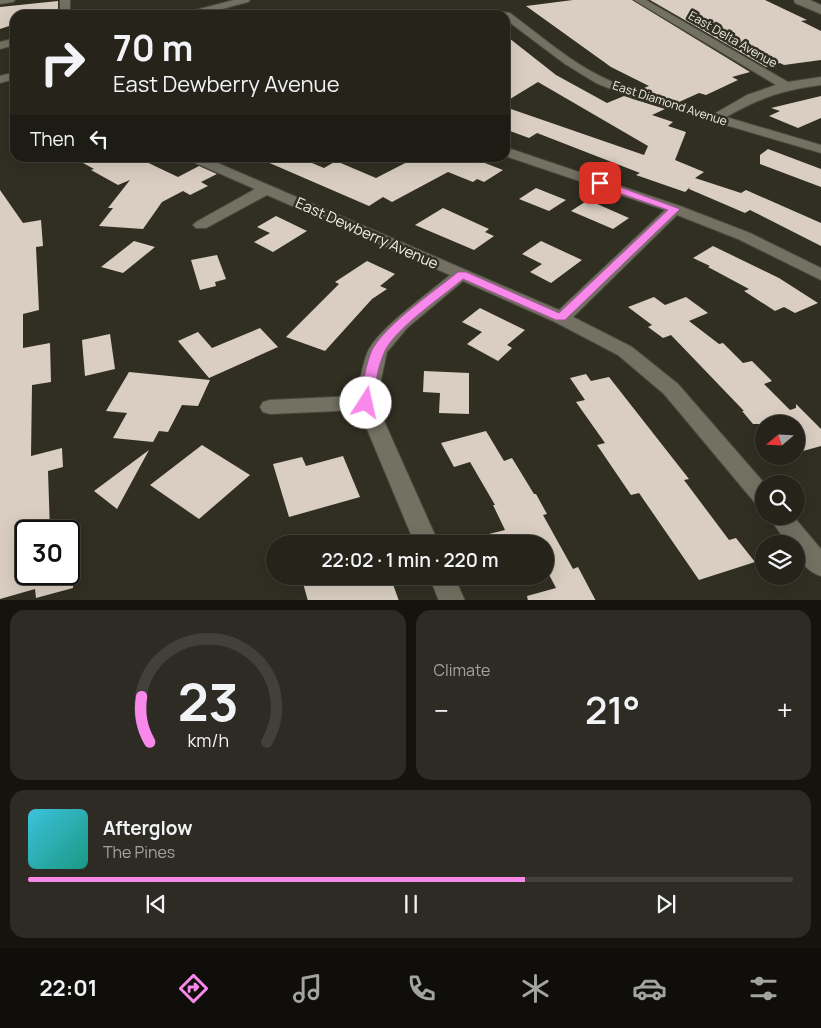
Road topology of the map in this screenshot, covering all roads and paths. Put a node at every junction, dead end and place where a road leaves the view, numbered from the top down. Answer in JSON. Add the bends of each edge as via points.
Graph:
{"nodes":[{"id":1,"x":10,"y":0,"type":"edge"},
{"id":2,"x":207,"y":0,"type":"edge"},
{"id":3,"x":246,"y":0,"type":"edge"},
{"id":4,"x":639,"y":0,"type":"edge"},
{"id":5,"x":800,"y":0,"type":"edge"},
{"id":6,"x":0,"y":1,"type":"edge"},
{"id":7,"x":221,"y":6,"type":"junction"},
{"id":8,"x":206,"y":10,"type":"edge"},
{"id":9,"x":821,"y":10,"type":"edge"},
{"id":10,"x":510,"y":19,"type":"edge"},
{"id":11,"x":821,"y":81,"type":"edge"},
{"id":12,"x":786,"y":86,"type":"junction"},
{"id":13,"x":715,"y":118,"type":"junction"},
{"id":14,"x":821,"y":149,"type":"edge"},
{"id":15,"x":510,"y":153,"type":"edge"},
{"id":16,"x":205,"y":162,"type":"edge"},
{"id":17,"x":268,"y":189,"type":"junction"},
{"id":18,"x":675,"y":209,"type":"junction"},
{"id":19,"x":202,"y":225,"type":"dead end"},
{"id":20,"x":462,"y":274,"type":"junction"},
{"id":21,"x":821,"y":275,"type":"edge"},
{"id":22,"x":561,"y":318,"type":"junction"},
{"id":23,"x":366,"y":403,"type":"junction"},
{"id":24,"x":270,"y":408,"type":"dead end"},
{"id":25,"x":755,"y":488,"type":"edge"},
{"id":26,"x":787,"y":525,"type":"edge"},
{"id":27,"x":423,"y":535,"type":"edge"},
{"id":28,"x":821,"y":566,"type":"edge"},
{"id":29,"x":445,"y":585,"type":"edge"},
{"id":30,"x":452,"y":600,"type":"edge"}],
"edges":[{"from":1,"to":6,"type":"street"},
{"from":2,"to":7,"type":"street"},
{"from":3,"to":7,"type":"street"},
{"from":4,"to":12,"type":"street","name":"East Delta Avenue"},
{"from":5,"to":9,"type":"street"},
{"from":7,"to":8,"type":"street"},
{"from":10,"to":13,"type":"street","name":"East Diamond Avenue","via":[[600,81],[637,96]]},
{"from":11,"to":12,"type":"street"},
{"from":12,"to":13,"type":"street","via":[[751,98]]},
{"from":13,"to":14,"type":"street","name":"East Diamond Avenue"},
{"from":15,"to":18,"type":"street"},
{"from":16,"to":17,"type":"street","name":"East Dewberry Avenue"},
{"from":17,"to":19,"type":"street"},
{"from":17,"to":20,"type":"street","name":"East Dewberry Avenue"},
{"from":18,"to":21,"type":"street","via":[[744,236]]},
{"from":18,"to":22,"type":"street"},
{"from":20,"to":22,"type":"street","name":"East Dewberry Avenue"},
{"from":20,"to":23,"type":"street","via":[[401,324],[378,351]]},
{"from":22,"to":25,"type":"street","name":"East Dewberry Avenue","via":[[625,351],[647,368],[670,389]]},
{"from":23,"to":24,"type":"street"},
{"from":23,"to":27,"type":"street"},
{"from":26,"to":28,"type":"street"},
{"from":29,"to":30,"type":"street"}]}
